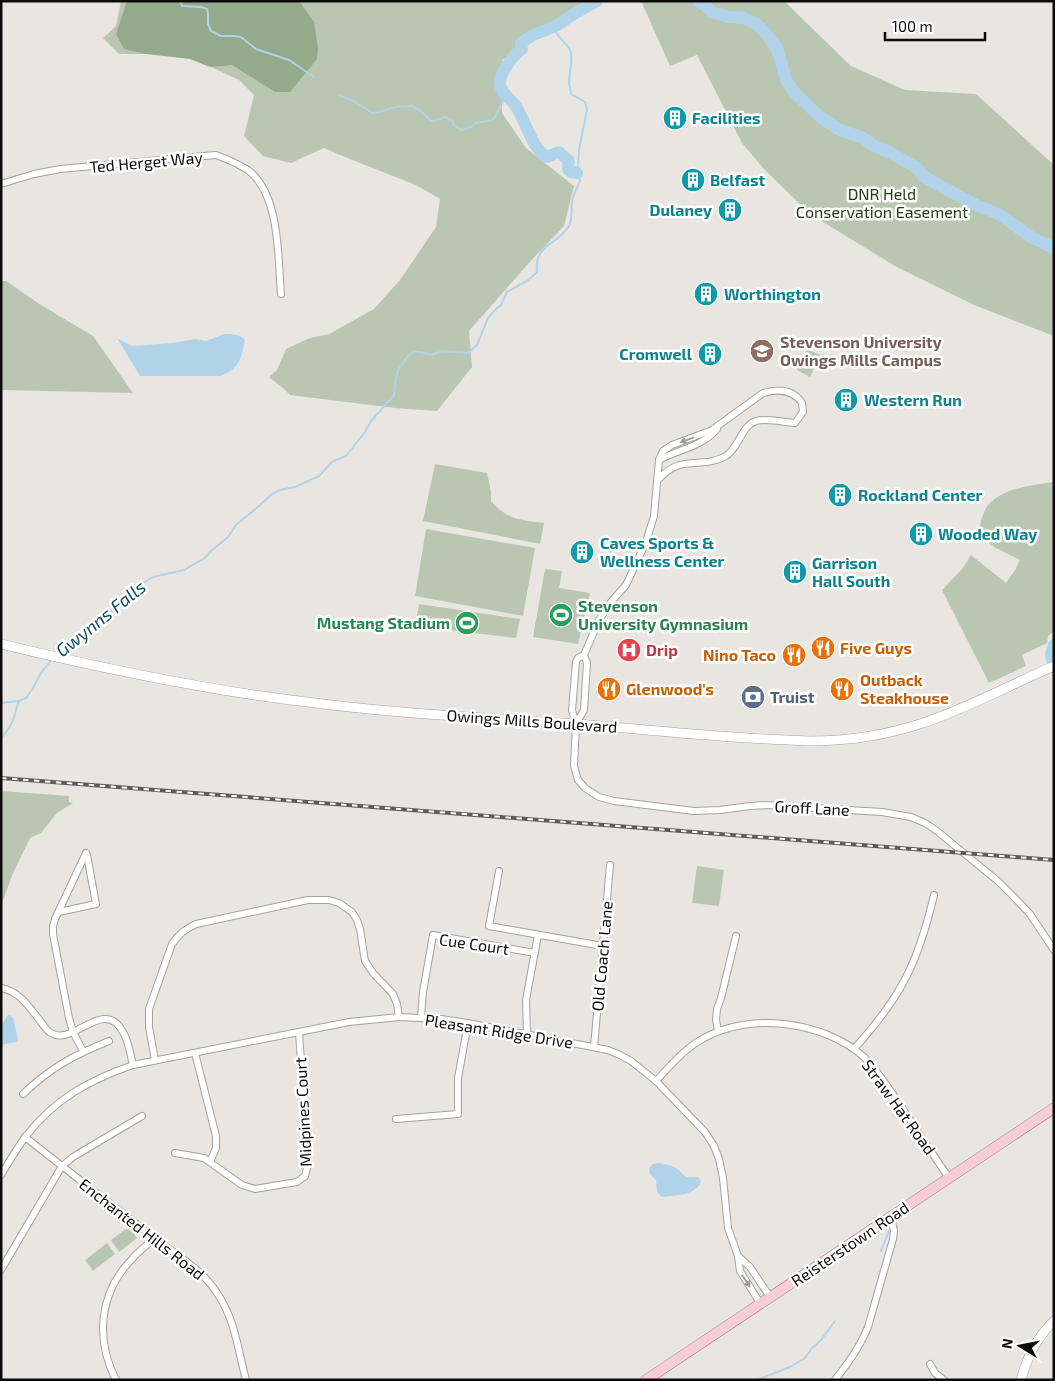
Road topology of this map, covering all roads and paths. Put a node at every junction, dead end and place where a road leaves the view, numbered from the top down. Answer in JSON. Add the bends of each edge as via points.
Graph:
{"nodes":[{"id":1,"x":1,"y":184,"type":"edge"},
{"id":2,"x":281,"y":294,"type":"dead end"},
{"id":3,"x":658,"y":480,"type":"junction"},
{"id":4,"x":1,"y":644,"type":"edge"},
{"id":5,"x":584,"y":655,"type":"junction"},
{"id":6,"x":1054,"y":666,"type":"edge"},
{"id":7,"x":574,"y":678,"type":"junction"},
{"id":8,"x":586,"y":679,"type":"junction"},
{"id":9,"x":576,"y":724,"type":"junction"},
{"id":10,"x":610,"y":865,"type":"dead end"},
{"id":11,"x":498,"y":871,"type":"dead end"},
{"id":12,"x":934,"y":895,"type":"dead end"},
{"id":13,"x":59,"y":912,"type":"junction"},
{"id":14,"x":538,"y":935,"type":"junction"},
{"id":15,"x":736,"y":936,"type":"dead end"},
{"id":16,"x":603,"y":946,"type":"junction"},
{"id":17,"x":1054,"y":950,"type":"edge"},
{"id":18,"x":535,"y":953,"type":"junction"},
{"id":19,"x":1,"y":988,"type":"edge"},
{"id":20,"x":399,"y":1017,"type":"junction"},
{"id":21,"x":421,"y":1017,"type":"junction"},
{"id":22,"x":468,"y":1023,"type":"junction"},
{"id":23,"x":718,"y":1031,"type":"junction"},
{"id":24,"x":73,"y":1032,"type":"junction"},
{"id":25,"x":299,"y":1032,"type":"junction"},
{"id":26,"x":527,"y":1034,"type":"junction"},
{"id":27,"x":109,"y":1041,"type":"dead end"},
{"id":28,"x":594,"y":1047,"type":"junction"},
{"id":29,"x":854,"y":1049,"type":"junction"},
{"id":30,"x":82,"y":1051,"type":"junction"},
{"id":31,"x":196,"y":1053,"type":"junction"},
{"id":32,"x":155,"y":1060,"type":"junction"},
{"id":33,"x":133,"y":1065,"type":"junction"},
{"id":34,"x":656,"y":1081,"type":"junction"},
{"id":35,"x":23,"y":1094,"type":"dead end"},
{"id":36,"x":1054,"y":1108,"type":"edge"},
{"id":37,"x":142,"y":1116,"type":"dead end"},
{"id":38,"x":396,"y":1119,"type":"dead end"},
{"id":39,"x":25,"y":1137,"type":"junction"},
{"id":40,"x":175,"y":1153,"type":"dead end"},
{"id":41,"x":210,"y":1162,"type":"junction"},
{"id":42,"x":62,"y":1166,"type":"junction"},
{"id":43,"x":1,"y":1175,"type":"edge"},
{"id":44,"x":949,"y":1178,"type":"junction"},
{"id":45,"x":891,"y":1217,"type":"junction"},
{"id":46,"x":155,"y":1238,"type":"junction"},
{"id":47,"x":738,"y":1256,"type":"junction"},
{"id":48,"x":1,"y":1270,"type":"edge"},
{"id":49,"x":770,"y":1297,"type":"junction"},
{"id":50,"x":760,"y":1303,"type":"junction"},
{"id":51,"x":1054,"y":1321,"type":"edge"},
{"id":52,"x":930,"y":1364,"type":"dead end"},
{"id":53,"x":116,"y":1380,"type":"edge"},
{"id":54,"x":246,"y":1380,"type":"edge"},
{"id":55,"x":646,"y":1380,"type":"edge"},
{"id":56,"x":835,"y":1380,"type":"edge"},
{"id":57,"x":944,"y":1380,"type":"edge"},
{"id":58,"x":1021,"y":1380,"type":"edge"}],
"edges":[{"from":1,"to":2,"type":"street","name":"Ted Herget Way","via":[[60,169],[216,156],[226,159],[249,171],[268,198],[274,219]]},
{"from":3,"to":3,"type":"street","via":[[664,472],[680,464],[708,462],[728,454],[755,422],[795,423],[803,412],[802,403],[788,392],[763,393],[712,430],[665,448]]},
{"from":3,"to":5,"type":"street","via":[[654,516],[646,542],[626,585],[599,620]]},
{"from":4,"to":9,"type":"main road","name":"Owings Mills Boulevard","via":[[190,685],[306,702]]},
{"from":5,"to":7,"type":"street","via":[[576,662]]},
{"from":5,"to":8,"type":"street"},
{"from":6,"to":9,"type":"main road","name":"Owings Mills Boulevard","via":[[933,720],[849,740],[789,741]]},
{"from":7,"to":8,"type":"street"},
{"from":7,"to":9,"type":"street","via":[[572,710]]},
{"from":8,"to":9,"type":"street","via":[[584,710]]},
{"from":9,"to":17,"type":"street","name":"Groff Lane","via":[[576,776],[585,788],[604,798],[694,811],[766,805],[864,810],[898,814],[925,822],[999,882],[1030,914]]},
{"from":10,"to":16,"type":"street","name":"Old Coach Lane"},
{"from":11,"to":14,"type":"street","via":[[489,926]]},
{"from":12,"to":29,"type":"street","via":[[919,947],[903,984]]},
{"from":13,"to":13,"type":"street","via":[[75,878],[86,853],[96,904]]},
{"from":13,"to":24,"type":"street","via":[[53,934]]},
{"from":14,"to":16,"type":"street"},
{"from":14,"to":18,"type":"street"},
{"from":15,"to":23,"type":"street","via":[[717,1009]]},
{"from":16,"to":28,"type":"street","name":"Old Coach Lane"},
{"from":18,"to":21,"type":"street","name":"Cue Court","via":[[433,935]]},
{"from":18,"to":26,"type":"street","via":[[526,1000]]},
{"from":19,"to":24,"type":"street","via":[[22,998],[51,1033]]},
{"from":20,"to":21,"type":"street","name":"Pleasant Ridge Drive"},
{"from":20,"to":25,"type":"street","name":"Pleasant Ridge Drive"},
{"from":20,"to":32,"type":"street","via":[[393,994],[365,961],[360,928],[352,912],[339,902],[308,900],[196,924],[178,935],[149,1009],[148,1026]]},
{"from":21,"to":22,"type":"street","name":"Pleasant Ridge Drive"},
{"from":22,"to":26,"type":"street","name":"Pleasant Ridge Drive"},
{"from":22,"to":38,"type":"street","via":[[458,1078],[458,1114]]},
{"from":23,"to":29,"type":"street","name":"Straw Hat Road","via":[[760,1023],[795,1026],[826,1034]]},
{"from":23,"to":34,"type":"street","name":"Straw Hat Road","via":[[690,1047]]},
{"from":24,"to":30,"type":"street"},
{"from":24,"to":33,"type":"street","via":[[99,1019],[113,1021],[123,1030]]},
{"from":25,"to":31,"type":"street","name":"Pleasant Ridge Drive"},
{"from":25,"to":41,"type":"street","name":"Midpines Court","via":[[308,1164],[306,1176],[297,1182],[255,1189],[242,1185]]},
{"from":26,"to":28,"type":"street","name":"Pleasant Ridge Drive"},
{"from":27,"to":30,"type":"street"},
{"from":28,"to":34,"type":"street","name":"Pleasant Ridge Drive","via":[[631,1061]]},
{"from":29,"to":44,"type":"street","name":"Straw Hat Road","via":[[890,1090]]},
{"from":30,"to":35,"type":"street","via":[[50,1071]]},
{"from":31,"to":32,"type":"street","name":"Pleasant Ridge Drive"},
{"from":31,"to":41,"type":"street","via":[[216,1136],[216,1148]]},
{"from":32,"to":33,"type":"street","name":"Pleasant Ridge Drive"},
{"from":33,"to":39,"type":"street","name":"Pleasant Ridge Drive","via":[[73,1092]]},
{"from":34,"to":47,"type":"street","name":"Pleasant Ridge Drive","via":[[705,1132],[714,1146],[723,1178],[728,1228]]},
{"from":36,"to":44,"type":"main road","name":"Reisterstown Road"},
{"from":37,"to":42,"type":"street","name":"Enchanted Hills Road"},
{"from":39,"to":42,"type":"street","name":"Enchanted Hills Road"},
{"from":39,"to":43,"type":"street","name":"Pleasant Ridge Drive"},
{"from":40,"to":41,"type":"street","name":"Midpines Court"},
{"from":42,"to":46,"type":"street","name":"Enchanted Hills Road"},
{"from":42,"to":48,"type":"street","name":"Enchanted Hills Road"},
{"from":44,"to":45,"type":"main road","name":"Reisterstown Road"},
{"from":45,"to":49,"type":"main road","name":"Reisterstown Road"},
{"from":45,"to":56,"type":"street","via":[[893,1239],[868,1327],[855,1353]]},
{"from":46,"to":53,"type":"street","via":[[131,1259],[112,1287],[107,1301],[102,1339]]},
{"from":46,"to":54,"type":"street","name":"Enchanted Hills Road","via":[[191,1264],[217,1293],[235,1330]]},
{"from":47,"to":49,"type":"street","name":"Pleasant Ridge Drive","via":[[750,1267]]},
{"from":47,"to":50,"type":"street","name":"Pleasant Ridge Drive","one_way":true,"via":[[740,1271]]},
{"from":49,"to":50,"type":"main road","name":"Reisterstown Road"},
{"from":50,"to":55,"type":"main road","name":"Reisterstown Road"},
{"from":51,"to":58,"type":"main road","via":[[1033,1347]]},
{"from":52,"to":57,"type":"street"}]}
